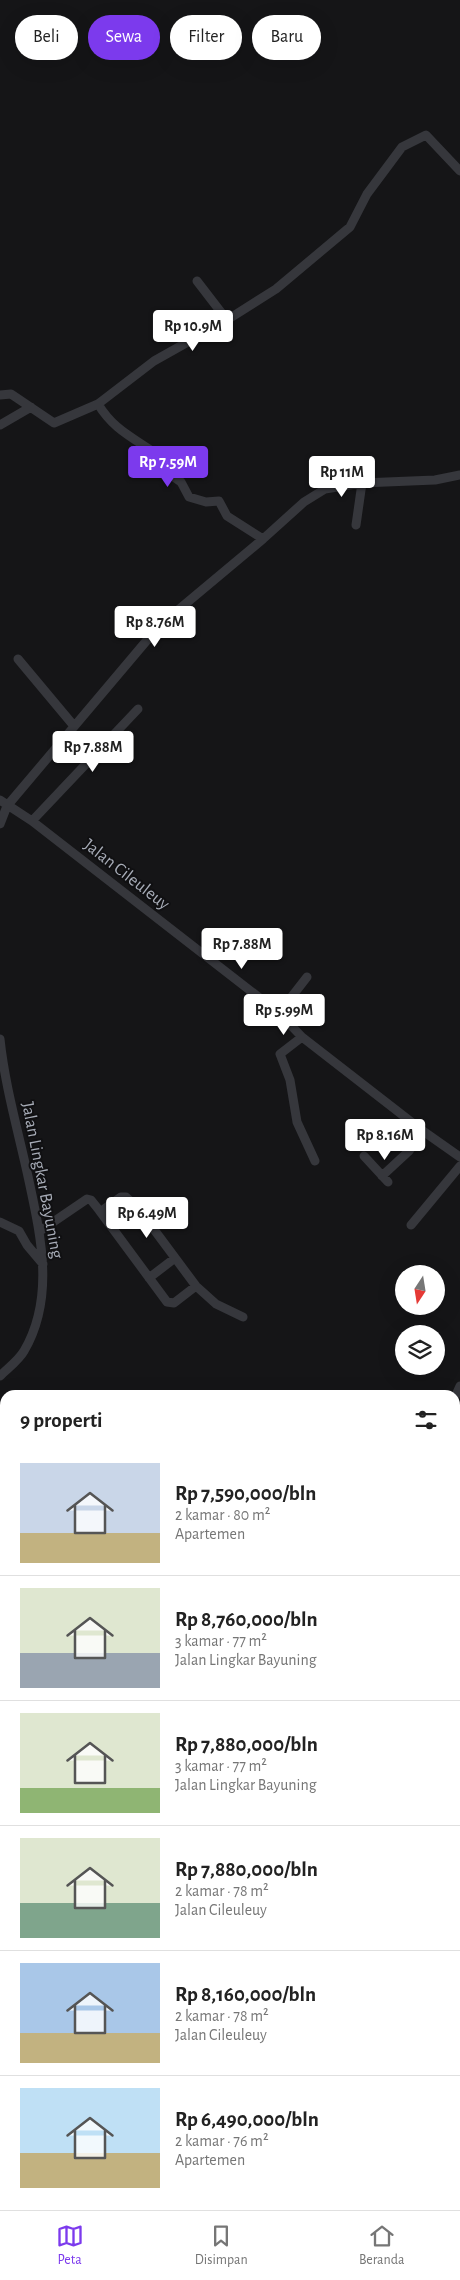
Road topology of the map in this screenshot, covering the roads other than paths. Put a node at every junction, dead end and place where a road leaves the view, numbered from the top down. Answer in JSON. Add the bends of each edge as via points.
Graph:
{"nodes":[{"id":1,"x":460,"y":171,"type":"edge"},
{"id":2,"x":197,"y":281,"type":"dead end"},
{"id":3,"x":227,"y":320,"type":"junction"},
{"id":4,"x":0,"y":395,"type":"edge"},
{"id":5,"x":98,"y":404,"type":"junction"},
{"id":6,"x":31,"y":407,"type":"junction"},
{"id":7,"x":0,"y":425,"type":"edge"},
{"id":8,"x":460,"y":475,"type":"edge"},
{"id":9,"x":358,"y":484,"type":"junction"},
{"id":10,"x":356,"y":525,"type":"dead end"},
{"id":11,"x":263,"y":539,"type":"junction"},
{"id":12,"x":18,"y":659,"type":"dead end"},
{"id":13,"x":138,"y":709,"type":"dead end"},
{"id":14,"x":74,"y":726,"type":"junction"},
{"id":15,"x":0,"y":800,"type":"edge"},
{"id":16,"x":8,"y":806,"type":"junction"},
{"id":17,"x":32,"y":821,"type":"junction"},
{"id":18,"x":0,"y":824,"type":"edge"},
{"id":19,"x":307,"y":977,"type":"dead end"},
{"id":20,"x":279,"y":1013,"type":"junction"},
{"id":21,"x":302,"y":1037,"type":"junction"},
{"id":22,"x":0,"y":1039,"type":"edge"},
{"id":23,"x":423,"y":1131,"type":"junction"},
{"id":24,"x":364,"y":1156,"type":"dead end"},
{"id":25,"x":460,"y":1157,"type":"edge"},
{"id":26,"x":315,"y":1161,"type":"dead end"},
{"id":27,"x":460,"y":1166,"type":"edge"},
{"id":28,"x":99,"y":1210,"type":"junction"},
{"id":29,"x":0,"y":1222,"type":"edge"},
{"id":30,"x":411,"y":1225,"type":"dead end"},
{"id":31,"x":40,"y":1231,"type":"junction"},
{"id":32,"x":175,"y":1258,"type":"junction"},
{"id":33,"x":44,"y":1265,"type":"junction"},
{"id":34,"x":149,"y":1278,"type":"junction"},
{"id":35,"x":196,"y":1286,"type":"junction"},
{"id":36,"x":243,"y":1317,"type":"dead end"},
{"id":37,"x":0,"y":1376,"type":"edge"}],
"edges":[{"from":1,"to":3,"type":"street","via":[[428,136],[402,147],[367,194],[350,227],[276,289]]},
{"from":2,"to":3,"type":"street"},
{"from":3,"to":5,"type":"street","via":[[154,361]]},
{"from":4,"to":6,"type":"street","via":[[10,394]]},
{"from":5,"to":6,"type":"street","via":[[54,423]]},
{"from":5,"to":11,"type":"street","via":[[107,419],[123,433],[150,449],[145,456],[181,482],[189,497],[198,501],[219,501],[227,516]]},
{"from":6,"to":7,"type":"street"},
{"from":8,"to":9,"type":"street","via":[[435,480]]},
{"from":9,"to":10,"type":"street"},
{"from":9,"to":11,"type":"street","via":[[326,489],[304,502]]},
{"from":11,"to":14,"type":"street","via":[[159,626]]},
{"from":12,"to":14,"type":"street"},
{"from":13,"to":17,"type":"street"},
{"from":14,"to":16,"type":"street"},
{"from":15,"to":16,"type":"street","name":"Jalan Cileuleuy"},
{"from":16,"to":17,"type":"street","name":"Jalan Cileuleuy"},
{"from":16,"to":18,"type":"street"},
{"from":17,"to":20,"type":"street","name":"Jalan Cileuleuy"},
{"from":19,"to":20,"type":"street"},
{"from":20,"to":21,"type":"street","name":"Jalan Cileuleuy"},
{"from":21,"to":23,"type":"street","name":"Jalan Cileuleuy"},
{"from":21,"to":26,"type":"street","via":[[280,1054],[290,1080],[296,1117]]},
{"from":22,"to":31,"type":"street","name":"Jalan Lingkar Bayuning","via":[[3,1069]]},
{"from":23,"to":24,"type":"street","via":[[385,1179]]},
{"from":23,"to":25,"type":"street","name":"Jalan Cileuleuy"},
{"from":27,"to":30,"type":"street"},
{"from":28,"to":31,"type":"street","via":[[87,1199]]},
{"from":28,"to":32,"type":"street","via":[[121,1197],[131,1200]]},
{"from":28,"to":34,"type":"street"},
{"from":29,"to":33,"type":"street","via":[[19,1231]]},
{"from":31,"to":33,"type":"street","name":"Jalan Lingkar Bayuning"},
{"from":32,"to":34,"type":"street"},
{"from":32,"to":35,"type":"street"},
{"from":33,"to":37,"type":"street","name":"Jalan Lingkar Bayuning","via":[[36,1322],[30,1339],[23,1353]]},
{"from":34,"to":35,"type":"street","via":[[170,1303]]},
{"from":35,"to":36,"type":"street","via":[[216,1304]]}]}
